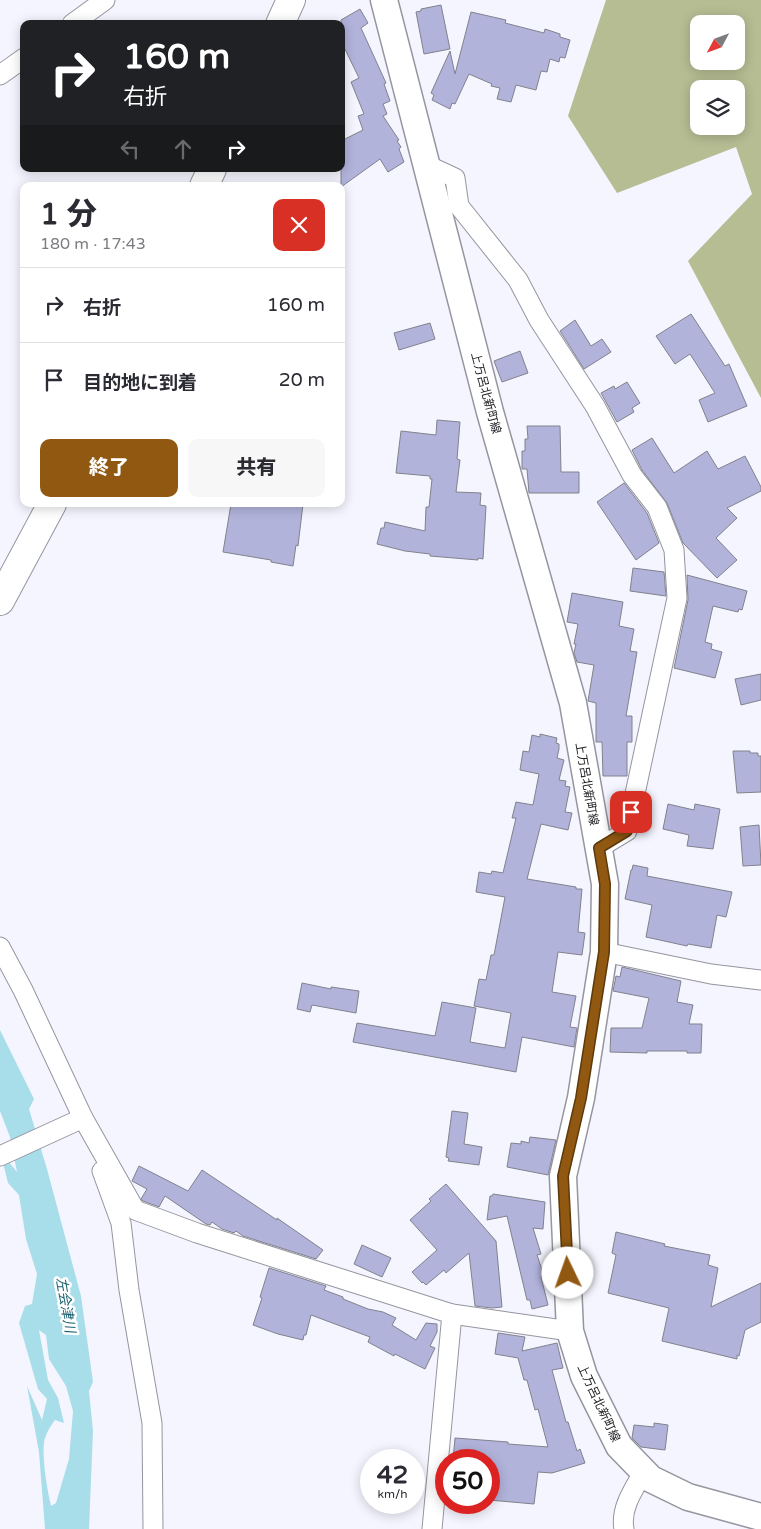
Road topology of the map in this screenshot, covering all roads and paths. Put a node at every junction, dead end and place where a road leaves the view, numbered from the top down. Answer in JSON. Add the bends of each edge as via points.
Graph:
{"nodes":[{"id":1,"x":105,"y":0,"type":"edge"},
{"id":2,"x":291,"y":0,"type":"edge"},
{"id":3,"x":384,"y":0,"type":"edge"},
{"id":4,"x":78,"y":20,"type":"edge"},
{"id":5,"x":282,"y":20,"type":"edge"},
{"id":6,"x":20,"y":61,"type":"edge"},
{"id":7,"x":0,"y":75,"type":"edge"},
{"id":8,"x":427,"y":165,"type":"junction"},
{"id":9,"x":50,"y":507,"type":"edge"},
{"id":10,"x":0,"y":601,"type":"edge"},
{"id":11,"x":599,"y":848,"type":"junction"},
{"id":12,"x":0,"y":947,"type":"edge"},
{"id":13,"x":604,"y":952,"type":"junction"},
{"id":14,"x":761,"y":980,"type":"edge"},
{"id":15,"x":75,"y":1122,"type":"junction"},
{"id":16,"x":0,"y":1156,"type":"edge"},
{"id":17,"x":452,"y":1314,"type":"junction"},
{"id":18,"x":570,"y":1331,"type":"junction"},
{"id":19,"x":644,"y":1471,"type":"junction"},
{"id":20,"x":761,"y":1517,"type":"edge"},
{"id":21,"x":153,"y":1529,"type":"edge"},
{"id":22,"x":432,"y":1529,"type":"edge"},
{"id":23,"x":624,"y":1529,"type":"edge"}],
"edges":[{"from":1,"to":4,"type":"street"},
{"from":2,"to":5,"type":"highway"},
{"from":3,"to":8,"type":"main road","name":"上万呂北新町線"},
{"from":6,"to":7,"type":"street"},
{"from":8,"to":11,"type":"main road","name":"上万呂北新町線","via":[[490,412],[573,703]]},
{"from":8,"to":11,"type":"street","via":[[455,178],[459,206],[518,280],[539,320],[595,406],[632,475],[657,507],[674,550],[677,598],[627,831]]},
{"from":9,"to":10,"type":"highway"},
{"from":11,"to":13,"type":"main road","name":"上万呂北新町線","via":[[605,884]]},
{"from":12,"to":15,"type":"street","via":[[23,990]]},
{"from":13,"to":14,"type":"street","via":[[711,974]]},
{"from":13,"to":18,"type":"main road","name":"上万呂北新町線","via":[[581,1098],[563,1176]]},
{"from":15,"to":16,"type":"street"},
{"from":15,"to":17,"type":"street","via":[[135,1210],[197,1233]]},
{"from":15,"to":21,"type":"street","via":[[121,1223],[152,1422]]},
{"from":17,"to":18,"type":"street"},
{"from":17,"to":22,"type":"street"},
{"from":18,"to":19,"type":"main road","name":"上万呂北新町線","via":[[584,1376],[614,1437]]},
{"from":19,"to":20,"type":"main road","name":"上万呂北新町線","via":[[688,1497]]},
{"from":19,"to":23,"type":"street","via":[[626,1504],[622,1522]]}]}
